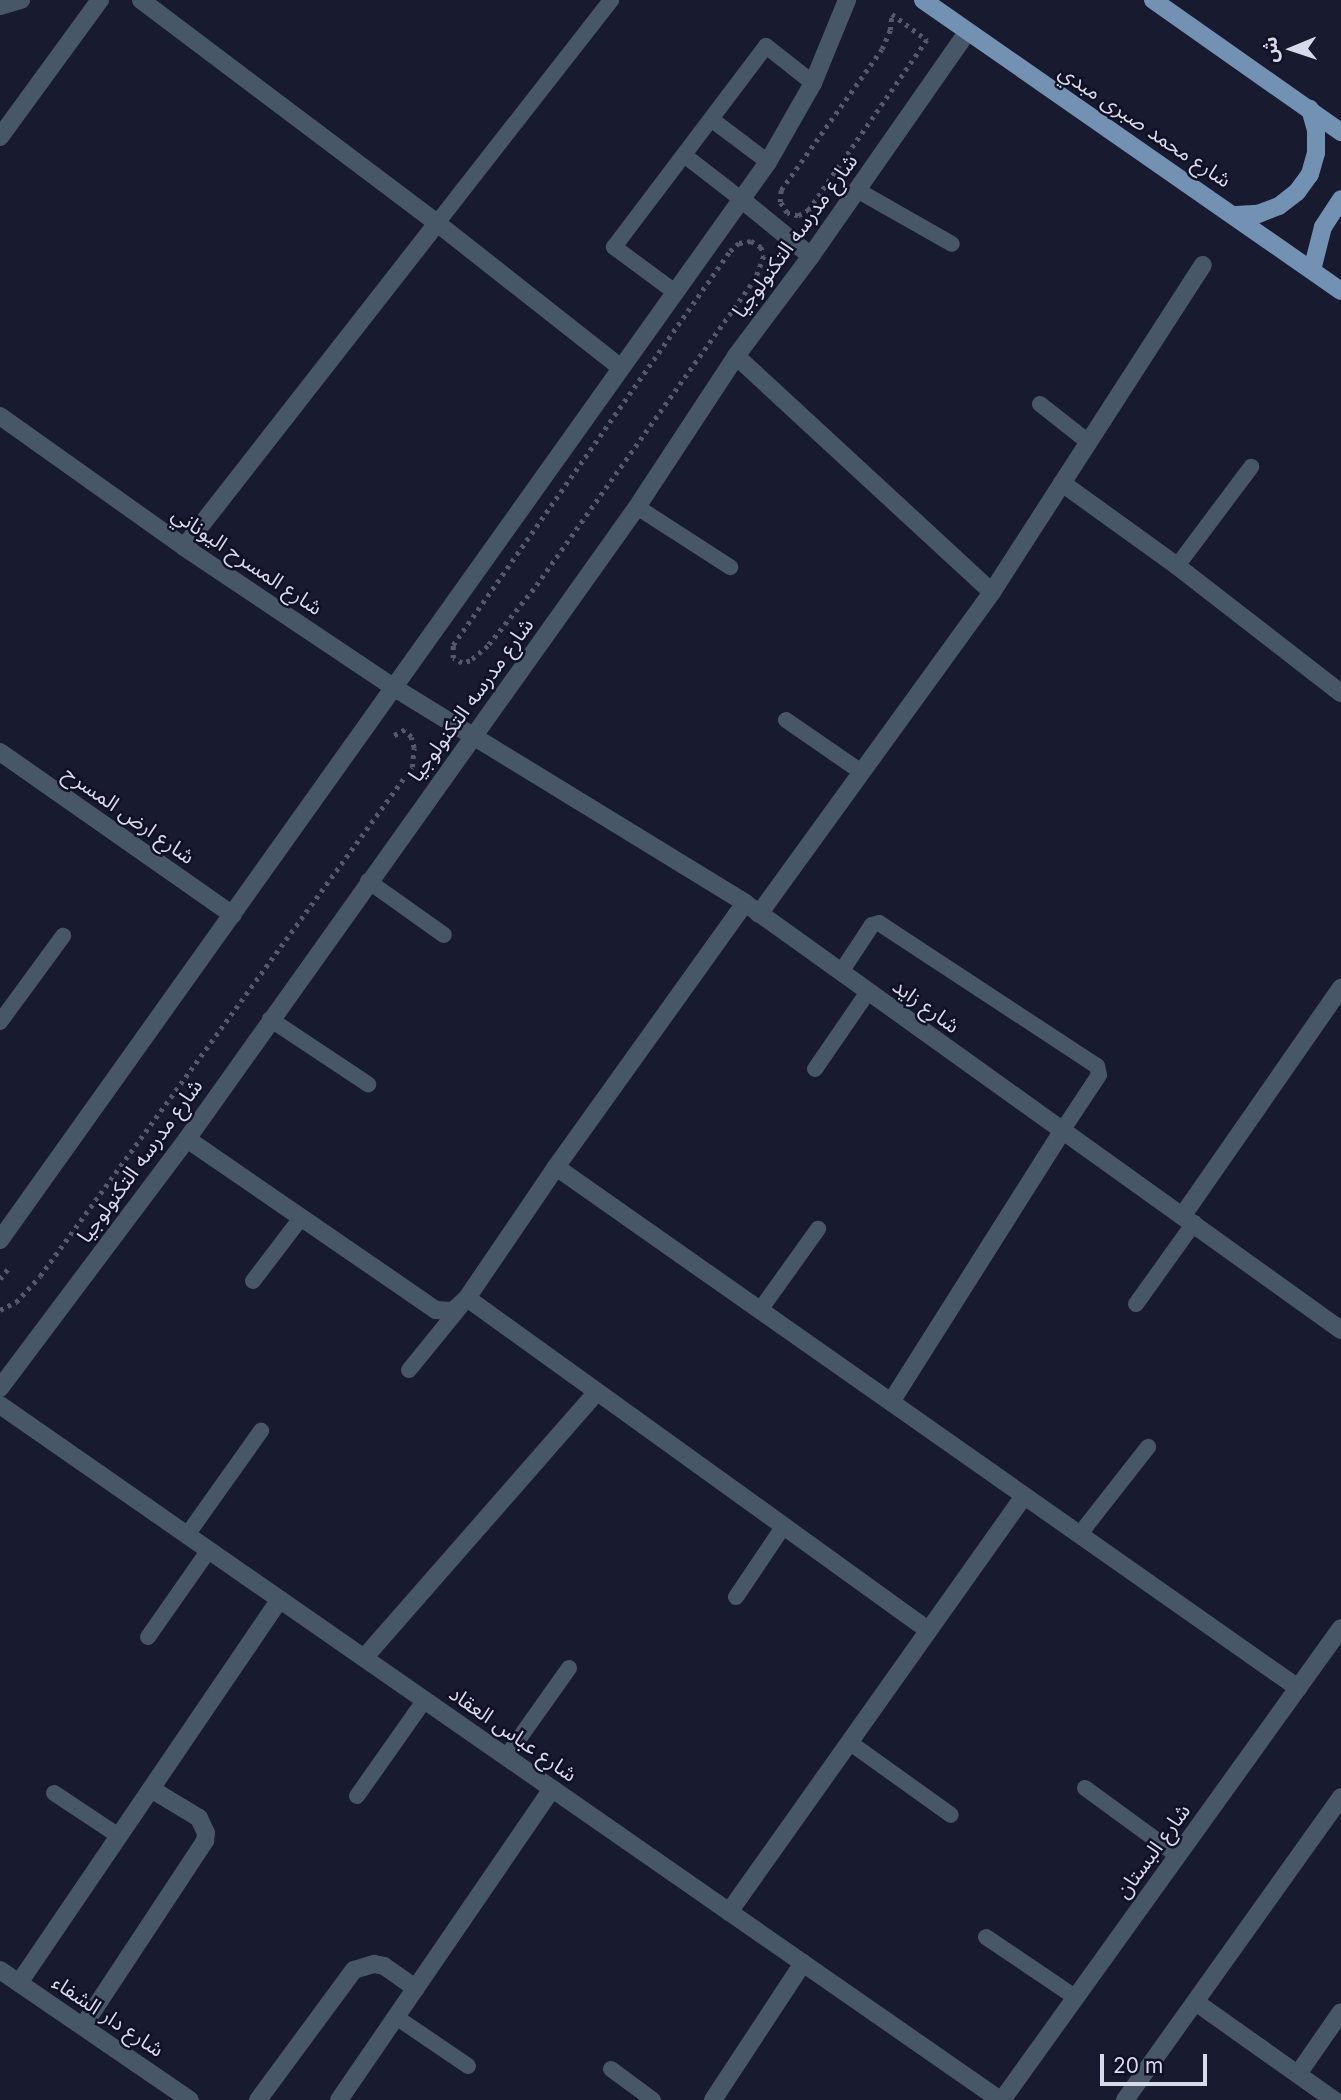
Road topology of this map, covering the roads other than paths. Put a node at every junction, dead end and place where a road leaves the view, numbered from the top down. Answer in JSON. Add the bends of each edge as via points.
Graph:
{"nodes":[{"id":1,"x":21,"y":0,"type":"edge"},
{"id":2,"x":100,"y":0,"type":"edge"},
{"id":3,"x":141,"y":0,"type":"edge"},
{"id":4,"x":611,"y":0,"type":"edge"},
{"id":5,"x":847,"y":0,"type":"edge"},
{"id":6,"x":923,"y":0,"type":"edge"},
{"id":7,"x":1153,"y":0,"type":"edge"},
{"id":8,"x":0,"y":6,"type":"edge"},
{"id":9,"x":967,"y":32,"type":"junction"},
{"id":10,"x":813,"y":83,"type":"junction"},
{"id":11,"x":1310,"y":109,"type":"junction"},
{"id":12,"x":711,"y":119,"type":"junction"},
{"id":13,"x":1341,"y":132,"type":"edge"},
{"id":14,"x":0,"y":137,"type":"edge"},
{"id":15,"x":684,"y":155,"type":"junction"},
{"id":16,"x":768,"y":162,"type":"junction"},
{"id":17,"x":858,"y":190,"type":"junction"},
{"id":18,"x":741,"y":199,"type":"junction"},
{"id":19,"x":1341,"y":199,"type":"edge"},
{"id":20,"x":1236,"y":215,"type":"junction"},
{"id":21,"x":437,"y":223,"type":"junction"},
{"id":22,"x":952,"y":244,"type":"dead end"},
{"id":23,"x":811,"y":256,"type":"junction"},
{"id":24,"x":1203,"y":265,"type":"dead end"},
{"id":25,"x":1312,"y":270,"type":"junction"},
{"id":26,"x":1341,"y":291,"type":"edge"},
{"id":27,"x":675,"y":292,"type":"junction"},
{"id":28,"x":736,"y":356,"type":"junction"},
{"id":29,"x":621,"y":368,"type":"junction"},
{"id":30,"x":1040,"y":404,"type":"dead end"},
{"id":31,"x":0,"y":416,"type":"edge"},
{"id":32,"x":1087,"y":441,"type":"junction"},
{"id":33,"x":1251,"y":467,"type":"dead end"},
{"id":34,"x":1062,"y":483,"type":"junction"},
{"id":35,"x":637,"y":508,"type":"junction"},
{"id":36,"x":184,"y":547,"type":"junction"},
{"id":37,"x":1177,"y":565,"type":"junction"},
{"id":38,"x":730,"y":567,"type":"dead end"},
{"id":39,"x":992,"y":593,"type":"junction"},
{"id":40,"x":393,"y":687,"type":"junction"},
{"id":41,"x":1341,"y":692,"type":"edge"},
{"id":42,"x":786,"y":720,"type":"dead end"},
{"id":43,"x":472,"y":737,"type":"junction"},
{"id":44,"x":0,"y":752,"type":"edge"},
{"id":45,"x":860,"y":771,"type":"junction"},
{"id":46,"x":368,"y":881,"type":"junction"},
{"id":47,"x":752,"y":909,"type":"junction"},
{"id":48,"x":233,"y":915,"type":"junction"},
{"id":49,"x":444,"y":935,"type":"dead end"},
{"id":50,"x":63,"y":936,"type":"dead end"},
{"id":51,"x":841,"y":972,"type":"junction"},
{"id":52,"x":1341,"y":988,"type":"edge"},
{"id":53,"x":868,"y":992,"type":"junction"},
{"id":54,"x":270,"y":1019,"type":"junction"},
{"id":55,"x":0,"y":1022,"type":"edge"},
{"id":56,"x":815,"y":1069,"type":"dead end"},
{"id":57,"x":368,"y":1084,"type":"dead end"},
{"id":58,"x":1062,"y":1131,"type":"junction"},
{"id":59,"x":187,"y":1139,"type":"junction"},
{"id":60,"x":556,"y":1167,"type":"junction"},
{"id":61,"x":301,"y":1218,"type":"junction"},
{"id":62,"x":1188,"y":1219,"type":"junction"},
{"id":63,"x":818,"y":1229,"type":"dead end"},
{"id":64,"x":0,"y":1240,"type":"edge"},
{"id":65,"x":253,"y":1281,"type":"dead end"},
{"id":66,"x":464,"y":1302,"type":"junction"},
{"id":67,"x":1136,"y":1304,"type":"dead end"},
{"id":68,"x":760,"y":1310,"type":"junction"},
{"id":69,"x":1341,"y":1330,"type":"edge"},
{"id":70,"x":409,"y":1370,"type":"dead end"},
{"id":71,"x":0,"y":1388,"type":"edge"},
{"id":72,"x":596,"y":1393,"type":"junction"},
{"id":73,"x":891,"y":1402,"type":"junction"},
{"id":74,"x":0,"y":1405,"type":"edge"},
{"id":75,"x":261,"y":1431,"type":"dead end"},
{"id":76,"x":1148,"y":1447,"type":"dead end"},
{"id":77,"x":1024,"y":1496,"type":"junction"},
{"id":78,"x":783,"y":1527,"type":"junction"},
{"id":79,"x":187,"y":1535,"type":"junction"},
{"id":80,"x":1079,"y":1535,"type":"junction"},
{"id":81,"x":209,"y":1550,"type":"junction"},
{"id":82,"x":736,"y":1597,"type":"dead end"},
{"id":83,"x":280,"y":1599,"type":"junction"},
{"id":84,"x":1341,"y":1628,"type":"edge"},
{"id":85,"x":929,"y":1630,"type":"junction"},
{"id":86,"x":148,"y":1637,"type":"dead end"},
{"id":87,"x":364,"y":1658,"type":"junction"},
{"id":88,"x":569,"y":1668,"type":"dead end"},
{"id":89,"x":1298,"y":1688,"type":"junction"},
{"id":90,"x":424,"y":1701,"type":"junction"},
{"id":91,"x":849,"y":1742,"type":"junction"},
{"id":92,"x":506,"y":1757,"type":"junction"},
{"id":93,"x":1085,"y":1788,"type":"dead end"},
{"id":94,"x":151,"y":1789,"type":"junction"},
{"id":95,"x":552,"y":1789,"type":"junction"},
{"id":96,"x":54,"y":1793,"type":"dead end"},
{"id":97,"x":357,"y":1796,"type":"dead end"},
{"id":98,"x":1341,"y":1797,"type":"edge"},
{"id":99,"x":951,"y":1815,"type":"dead end"},
{"id":100,"x":119,"y":1836,"type":"junction"},
{"id":101,"x":1177,"y":1855,"type":"junction"},
{"id":102,"x":729,"y":1912,"type":"junction"},
{"id":103,"x":986,"y":1937,"type":"dead end"},
{"id":104,"x":803,"y":1963,"type":"junction"},
{"id":105,"x":0,"y":1969,"type":"edge"},
{"id":106,"x":19,"y":1983,"type":"junction"},
{"id":107,"x":416,"y":1988,"type":"junction"},
{"id":108,"x":1075,"y":1997,"type":"junction"},
{"id":109,"x":1197,"y":2003,"type":"junction"},
{"id":110,"x":1341,"y":2012,"type":"edge"},
{"id":111,"x":396,"y":2017,"type":"junction"},
{"id":112,"x":83,"y":2026,"type":"junction"},
{"id":113,"x":468,"y":2066,"type":"dead end"},
{"id":114,"x":611,"y":2069,"type":"dead end"},
{"id":115,"x":1298,"y":2074,"type":"junction"},
{"id":116,"x":190,"y":2100,"type":"edge"},
{"id":117,"x":258,"y":2100,"type":"edge"},
{"id":118,"x":339,"y":2100,"type":"edge"},
{"id":119,"x":653,"y":2100,"type":"edge"},
{"id":120,"x":713,"y":2100,"type":"edge"},
{"id":121,"x":1001,"y":2100,"type":"edge"},
{"id":122,"x":1125,"y":2100,"type":"edge"},
{"id":123,"x":1334,"y":2100,"type":"edge"}],
"edges":[{"from":1,"to":8,"type":"street"},
{"from":2,"to":14,"type":"street"},
{"from":3,"to":21,"type":"street"},
{"from":4,"to":21,"type":"lane"},
{"from":5,"to":10,"type":"street"},
{"from":6,"to":9,"type":"main road","name":"شارع محمد صبرى مبدي"},
{"from":7,"to":11,"type":"main road"},
{"from":9,"to":17,"type":"street","name":"شارع مدرسه التكنولوجيا"},
{"from":9,"to":20,"type":"main road","name":"شارع محمد صبرى مبدي"},
{"from":10,"to":12,"type":"lane","via":[[766,46]]},
{"from":10,"to":16,"type":"street"},
{"from":11,"to":13,"type":"main road"},
{"from":11,"to":20,"type":"main road","via":[[1316,153],[1303,183],[1279,206],[1258,214]]},
{"from":12,"to":15,"type":"lane"},
{"from":12,"to":16,"type":"lane"},
{"from":15,"to":18,"type":"lane"},
{"from":15,"to":27,"type":"lane","via":[[614,247]]},
{"from":16,"to":18,"type":"street"},
{"from":17,"to":22,"type":"lane"},
{"from":17,"to":23,"type":"street","name":"شارع مدرسه التكنولوجيا"},
{"from":18,"to":23,"type":"street"},
{"from":18,"to":27,"type":"street"},
{"from":19,"to":25,"type":"main road","via":[[1323,227]]},
{"from":20,"to":25,"type":"main road","name":"شارع محمد صبرى مبدي"},
{"from":21,"to":29,"type":"street"},
{"from":21,"to":36,"type":"street"},
{"from":23,"to":28,"type":"street","name":"شارع مدرسه التكنولوجيا"},
{"from":24,"to":32,"type":"street"},
{"from":25,"to":26,"type":"main road","name":"شارع محمد صبرى مبدي"},
{"from":27,"to":29,"type":"street"},
{"from":28,"to":35,"type":"street","name":"شارع مدرسه التكنولوجيا"},
{"from":28,"to":39,"type":"street"},
{"from":29,"to":40,"type":"street"},
{"from":30,"to":32,"type":"lane"},
{"from":31,"to":36,"type":"street","name":"شارع المسرح اليوناني"},
{"from":32,"to":34,"type":"street"},
{"from":33,"to":37,"type":"lane"},
{"from":34,"to":37,"type":"street"},
{"from":34,"to":39,"type":"street"},
{"from":35,"to":38,"type":"lane"},
{"from":35,"to":43,"type":"street","name":"شارع مدرسه التكنولوجيا"},
{"from":36,"to":40,"type":"street","name":"شارع المسرح اليوناني"},
{"from":37,"to":41,"type":"street"},
{"from":39,"to":45,"type":"street"},
{"from":40,"to":43,"type":"street","name":"شارع المسرح اليوناني"},
{"from":40,"to":48,"type":"street"},
{"from":42,"to":45,"type":"lane"},
{"from":43,"to":46,"type":"street","name":"شارع مدرسه التكنولوجيا"},
{"from":43,"to":47,"type":"street","name":"شارع زايد"},
{"from":44,"to":48,"type":"street","name":"شارع ارض المسرح"},
{"from":45,"to":47,"type":"street"},
{"from":46,"to":49,"type":"lane"},
{"from":46,"to":54,"type":"street","name":"شارع مدرسه التكنولوجيا"},
{"from":47,"to":51,"type":"street","name":"شارع زايد"},
{"from":47,"to":60,"type":"street"},
{"from":48,"to":64,"type":"street"},
{"from":50,"to":55,"type":"lane"},
{"from":51,"to":53,"type":"street","name":"شارع زايد"},
{"from":51,"to":58,"type":"lane","via":[[872,925],[879,923],[1097,1066],[1099,1074]]},
{"from":52,"to":62,"type":"street"},
{"from":53,"to":56,"type":"lane"},
{"from":53,"to":58,"type":"street","name":"شارع زايد"},
{"from":54,"to":57,"type":"lane"},
{"from":54,"to":59,"type":"street","name":"شارع مدرسه التكنولوجيا"},
{"from":58,"to":62,"type":"street","name":"شارع زايد"},
{"from":58,"to":73,"type":"street"},
{"from":59,"to":61,"type":"street"},
{"from":59,"to":71,"type":"street","name":"شارع مدرسه التكنولوجيا"},
{"from":60,"to":66,"type":"street"},
{"from":60,"to":68,"type":"street"},
{"from":61,"to":65,"type":"lane"},
{"from":61,"to":66,"type":"street","via":[[436,1310],[453,1311]]},
{"from":62,"to":67,"type":"lane"},
{"from":62,"to":69,"type":"street","name":"شارع زايد"},
{"from":63,"to":68,"type":"lane"},
{"from":66,"to":70,"type":"lane"},
{"from":66,"to":72,"type":"street"},
{"from":68,"to":73,"type":"street"},
{"from":72,"to":78,"type":"street"},
{"from":72,"to":87,"type":"street"},
{"from":73,"to":77,"type":"street"},
{"from":74,"to":79,"type":"street","name":"شارع عباس العقاد"},
{"from":75,"to":79,"type":"lane"},
{"from":76,"to":80,"type":"lane"},
{"from":77,"to":80,"type":"street"},
{"from":77,"to":85,"type":"street"},
{"from":78,"to":82,"type":"lane"},
{"from":78,"to":85,"type":"street"},
{"from":79,"to":81,"type":"street","name":"شارع عباس العقاد"},
{"from":80,"to":89,"type":"street"},
{"from":81,"to":83,"type":"street","name":"شارع عباس العقاد"},
{"from":81,"to":86,"type":"lane"},
{"from":83,"to":87,"type":"street","name":"شارع عباس العقاد"},
{"from":83,"to":94,"type":"street"},
{"from":84,"to":89,"type":"street","name":"شارع البستان"},
{"from":85,"to":91,"type":"street"},
{"from":87,"to":90,"type":"street","name":"شارع عباس العقاد"},
{"from":88,"to":92,"type":"lane"},
{"from":89,"to":101,"type":"street","name":"شارع البستان"},
{"from":90,"to":92,"type":"street","name":"شارع عباس العقاد"},
{"from":90,"to":97,"type":"lane"},
{"from":91,"to":99,"type":"lane"},
{"from":91,"to":102,"type":"street"},
{"from":92,"to":95,"type":"street","name":"شارع عباس العقاد"},
{"from":93,"to":101,"type":"lane"},
{"from":94,"to":100,"type":"street"},
{"from":94,"to":112,"type":"street","via":[[198,1818],[205,1841]]},
{"from":95,"to":102,"type":"street","name":"شارع عباس العقاد"},
{"from":95,"to":107,"type":"street"},
{"from":96,"to":100,"type":"lane"},
{"from":98,"to":109,"type":"street"},
{"from":100,"to":106,"type":"street"},
{"from":101,"to":108,"type":"street","name":"شارع البستان"},
{"from":102,"to":104,"type":"street","name":"شارع عباس العقاد"},
{"from":103,"to":108,"type":"lane"},
{"from":104,"to":120,"type":"street"},
{"from":104,"to":121,"type":"street","name":"شارع عباس العقاد"},
{"from":105,"to":106,"type":"street","name":"شارع دار الشفاء"},
{"from":106,"to":112,"type":"street","name":"شارع دار الشفاء"},
{"from":107,"to":111,"type":"street"},
{"from":107,"to":117,"type":"street","via":[[384,1966],[354,1970]]},
{"from":108,"to":121,"type":"street","name":"شارع البستان"},
{"from":109,"to":115,"type":"street"},
{"from":109,"to":122,"type":"street"},
{"from":110,"to":115,"type":"street"},
{"from":111,"to":113,"type":"lane"},
{"from":111,"to":118,"type":"street"},
{"from":112,"to":116,"type":"street","name":"شارع دار الشفاء"},
{"from":114,"to":119,"type":"lane"},
{"from":115,"to":123,"type":"street"}]}
